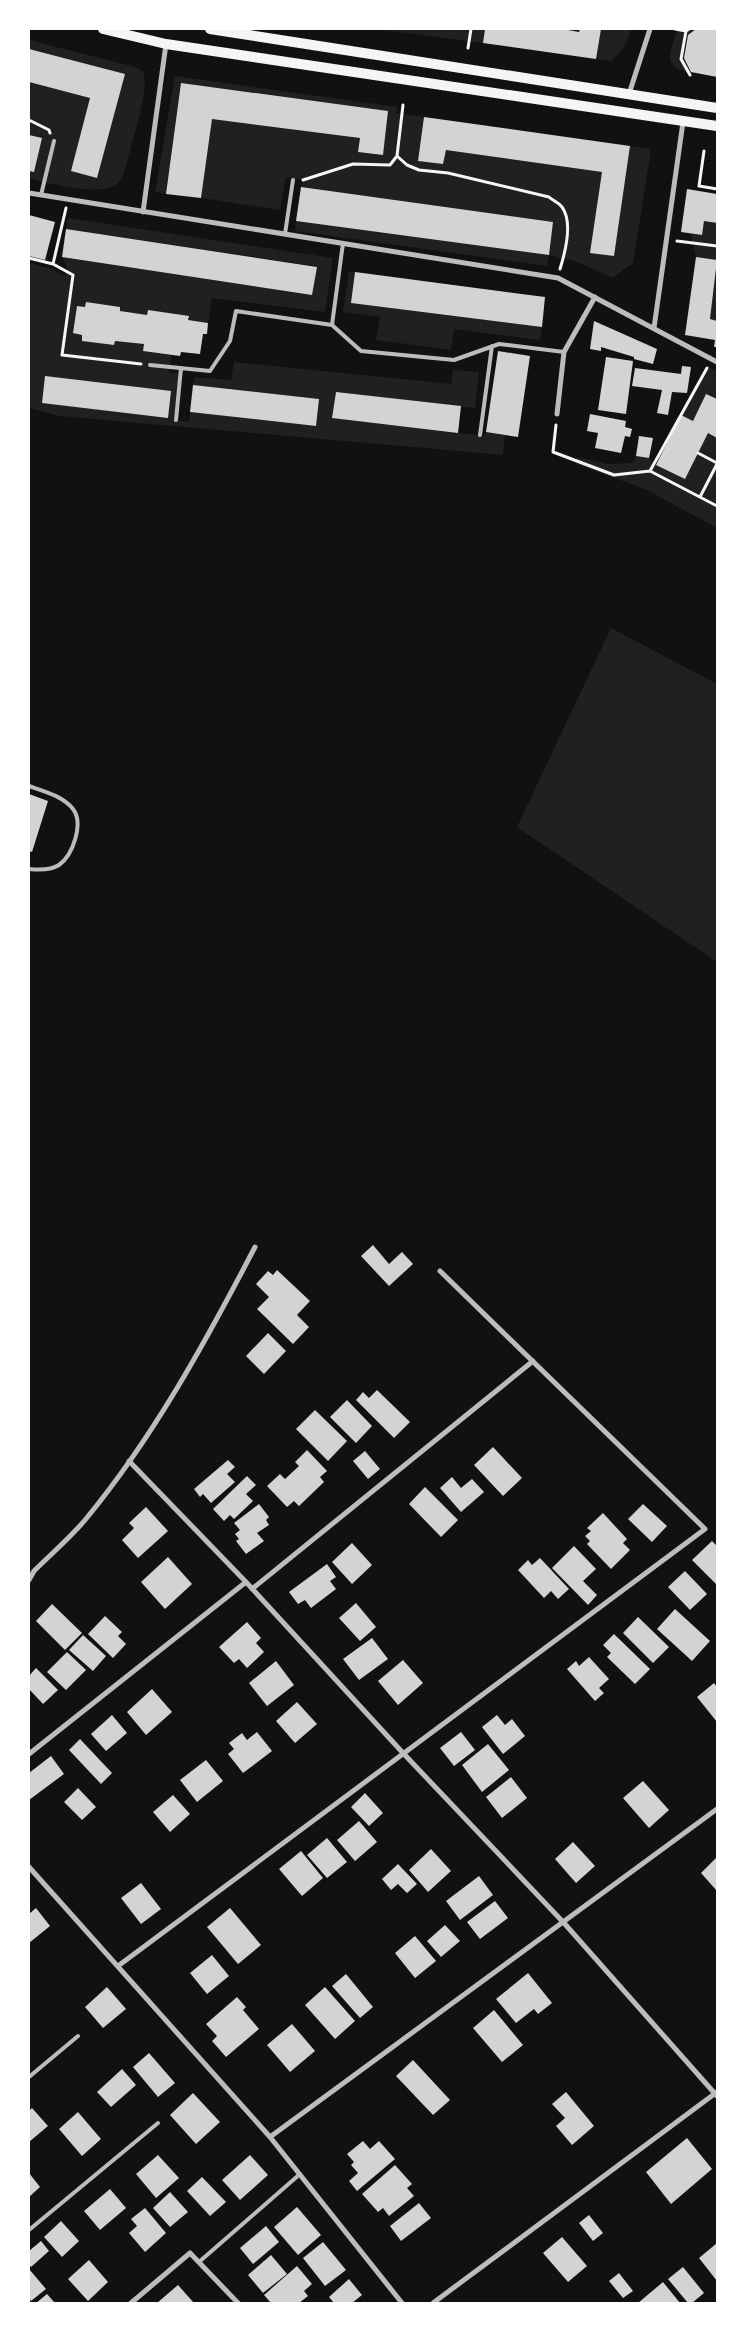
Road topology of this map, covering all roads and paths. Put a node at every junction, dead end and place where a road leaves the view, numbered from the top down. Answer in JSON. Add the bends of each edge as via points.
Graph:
{"nodes":[{"id":1,"x":103,"y":29,"type":"edge"},
{"id":2,"x":210,"y":29,"type":"edge"},
{"id":3,"x":471,"y":29,"type":"edge"},
{"id":4,"x":650,"y":29,"type":"edge"},
{"id":5,"x":675,"y":29,"type":"edge"},
{"id":6,"x":687,"y":30,"type":"edge"},
{"id":7,"x":166,"y":44,"type":"junction"},
{"id":8,"x":468,"y":48,"type":"dead end"},
{"id":9,"x":690,"y":75,"type":"dead end"},
{"id":10,"x":629,"y":95,"type":"junction"},
{"id":11,"x":403,"y":105,"type":"dead end"},
{"id":12,"x":717,"y":108,"type":"edge"},
{"id":13,"x":29,"y":120,"type":"edge"},
{"id":14,"x":683,"y":122,"type":"junction"},
{"id":15,"x":717,"y":126,"type":"edge"},
{"id":16,"x":54,"y":140,"type":"joint"},
{"id":17,"x":704,"y":152,"type":"dead end"},
{"id":18,"x":397,"y":156,"type":"junction"},
{"id":19,"x":293,"y":180,"type":"joint"},
{"id":20,"x":717,"y":189,"type":"edge"},
{"id":21,"x":29,"y":193,"type":"edge"},
{"id":22,"x":42,"y":195,"type":"junction"},
{"id":23,"x":68,"y":199,"type":"junction"},
{"id":24,"x":142,"y":212,"type":"junction"},
{"id":25,"x":286,"y":234,"type":"junction"},
{"id":26,"x":667,"y":240,"type":"junction"},
{"id":27,"x":343,"y":244,"type":"junction"},
{"id":28,"x":717,"y":246,"type":"edge"},
{"id":29,"x":29,"y":258,"type":"edge"},
{"id":30,"x":54,"y":264,"type":"junction"},
{"id":31,"x":558,"y":278,"type":"junction"},
{"id":32,"x":595,"y":297,"type":"junction"},
{"id":33,"x":332,"y":325,"type":"junction"},
{"id":34,"x":654,"y":328,"type":"junction"},
{"id":35,"x":492,"y":346,"type":"junction"},
{"id":36,"x":564,"y":352,"type":"junction"},
{"id":37,"x":715,"y":360,"type":"edge"},
{"id":38,"x":150,"y":365,"type":"joint"},
{"id":39,"x":181,"y":368,"type":"junction"},
{"id":40,"x":556,"y":414,"type":"joint"},
{"id":41,"x":176,"y":420,"type":"dead end"},
{"id":42,"x":480,"y":435,"type":"dead end"},
{"id":43,"x":698,"y":453,"type":"dead end"},
{"id":44,"x":717,"y":463,"type":"edge"},
{"id":45,"x":650,"y":471,"type":"junction"},
{"id":46,"x":700,"y":497,"type":"junction"},
{"id":47,"x":717,"y":506,"type":"edge"},
{"id":48,"x":29,"y":786,"type":"edge"},
{"id":49,"x":29,"y":869,"type":"edge"},
{"id":50,"x":255,"y":1246,"type":"dead end"},
{"id":51,"x":440,"y":1271,"type":"dead end"},
{"id":52,"x":532,"y":1361,"type":"junction"},
{"id":53,"x":129,"y":1462,"type":"junction"},
{"id":54,"x":29,"y":1580,"type":"edge"},
{"id":55,"x":246,"y":1582,"type":"junction"},
{"id":56,"x":252,"y":1588,"type":"junction"},
{"id":57,"x":403,"y":1753,"type":"junction"},
{"id":58,"x":29,"y":1754,"type":"edge"},
{"id":59,"x":717,"y":1809,"type":"edge"},
{"id":60,"x":29,"y":1867,"type":"edge"},
{"id":61,"x":564,"y":1924,"type":"junction"},
{"id":62,"x":118,"y":1966,"type":"junction"},
{"id":63,"x":78,"y":2036,"type":"dead end"},
{"id":64,"x":29,"y":2077,"type":"edge"},
{"id":65,"x":717,"y":2094,"type":"edge"},
{"id":66,"x":158,"y":2123,"type":"dead end"},
{"id":67,"x":270,"y":2136,"type":"junction"},
{"id":68,"x":300,"y":2174,"type":"junction"},
{"id":69,"x":29,"y":2230,"type":"edge"},
{"id":70,"x":199,"y":2262,"type":"junction"},
{"id":71,"x":132,"y":2303,"type":"edge"},
{"id":72,"x":238,"y":2303,"type":"edge"},
{"id":73,"x":402,"y":2303,"type":"edge"},
{"id":74,"x":433,"y":2303,"type":"edge"}],
"edges":[{"from":1,"to":7,"type":"main road"},
{"from":2,"to":10,"type":"main road"},
{"from":3,"to":8,"type":"path"},
{"from":4,"to":10,"type":"street"},
{"from":5,"to":6,"type":"path"},
{"from":6,"to":9,"type":"path","via":[[681,59]]},
{"from":7,"to":14,"type":"main road"},
{"from":7,"to":24,"type":"street"},
{"from":10,"to":12,"type":"main road"},
{"from":11,"to":18,"type":"path"},
{"from":13,"to":16,"type":"path","via":[[49,130]]},
{"from":14,"to":15,"type":"main road"},
{"from":14,"to":26,"type":"street"},
{"from":16,"to":22,"type":"lane"},
{"from":17,"to":20,"type":"path","via":[[699,186]]},
{"from":18,"to":19,"type":"path","via":[[390,165],[353,164],[307,180]]},
{"from":18,"to":31,"type":"path","via":[[418,170],[448,173],[549,197],[562,207],[568,227],[566,253]]},
{"from":19,"to":25,"type":"lane"},
{"from":21,"to":22,"type":"street"},
{"from":22,"to":23,"type":"street"},
{"from":23,"to":24,"type":"street"},
{"from":23,"to":30,"type":"path"},
{"from":24,"to":25,"type":"street"},
{"from":25,"to":27,"type":"street"},
{"from":26,"to":28,"type":"path"},
{"from":26,"to":34,"type":"street"},
{"from":27,"to":31,"type":"street"},
{"from":27,"to":33,"type":"lane"},
{"from":29,"to":30,"type":"path"},
{"from":30,"to":38,"type":"path","via":[[73,275],[62,355]]},
{"from":31,"to":32,"type":"street"},
{"from":32,"to":34,"type":"street"},
{"from":32,"to":36,"type":"street"},
{"from":33,"to":35,"type":"lane","via":[[361,351],[454,360]]},
{"from":33,"to":39,"type":"lane","via":[[236,311],[230,341],[210,371]]},
{"from":34,"to":37,"type":"street"},
{"from":35,"to":36,"type":"lane","via":[[499,344]]},
{"from":35,"to":42,"type":"lane"},
{"from":36,"to":40,"type":"street"},
{"from":37,"to":45,"type":"path"},
{"from":38,"to":39,"type":"lane"},
{"from":39,"to":41,"type":"lane"},
{"from":40,"to":45,"type":"path","via":[[553,452],[614,474]]},
{"from":43,"to":44,"type":"path"},
{"from":44,"to":46,"type":"path"},
{"from":45,"to":46,"type":"path"},
{"from":46,"to":47,"type":"path"},
{"from":48,"to":49,"type":"lane","via":[[56,796],[74,809],[78,824],[73,847],[59,865]]},
{"from":50,"to":53,"type":"street","via":[[208,1338]]},
{"from":51,"to":52,"type":"street"},
{"from":52,"to":56,"type":"street"},
{"from":52,"to":57,"type":"street","via":[[705,1529]]},
{"from":53,"to":54,"type":"street","via":[[84,1521]]},
{"from":53,"to":55,"type":"street"},
{"from":55,"to":56,"type":"street"},
{"from":55,"to":58,"type":"street"},
{"from":56,"to":57,"type":"street"},
{"from":57,"to":61,"type":"street"},
{"from":57,"to":62,"type":"street"},
{"from":59,"to":61,"type":"street"},
{"from":60,"to":62,"type":"street"},
{"from":61,"to":65,"type":"street"},
{"from":61,"to":67,"type":"street"},
{"from":62,"to":67,"type":"street"},
{"from":63,"to":64,"type":"lane"},
{"from":65,"to":74,"type":"street"},
{"from":66,"to":69,"type":"lane"},
{"from":67,"to":68,"type":"street"},
{"from":68,"to":70,"type":"lane"},
{"from":68,"to":73,"type":"street"},
{"from":70,"to":71,"type":"street","via":[[190,2252]]},
{"from":70,"to":72,"type":"street"}]}
